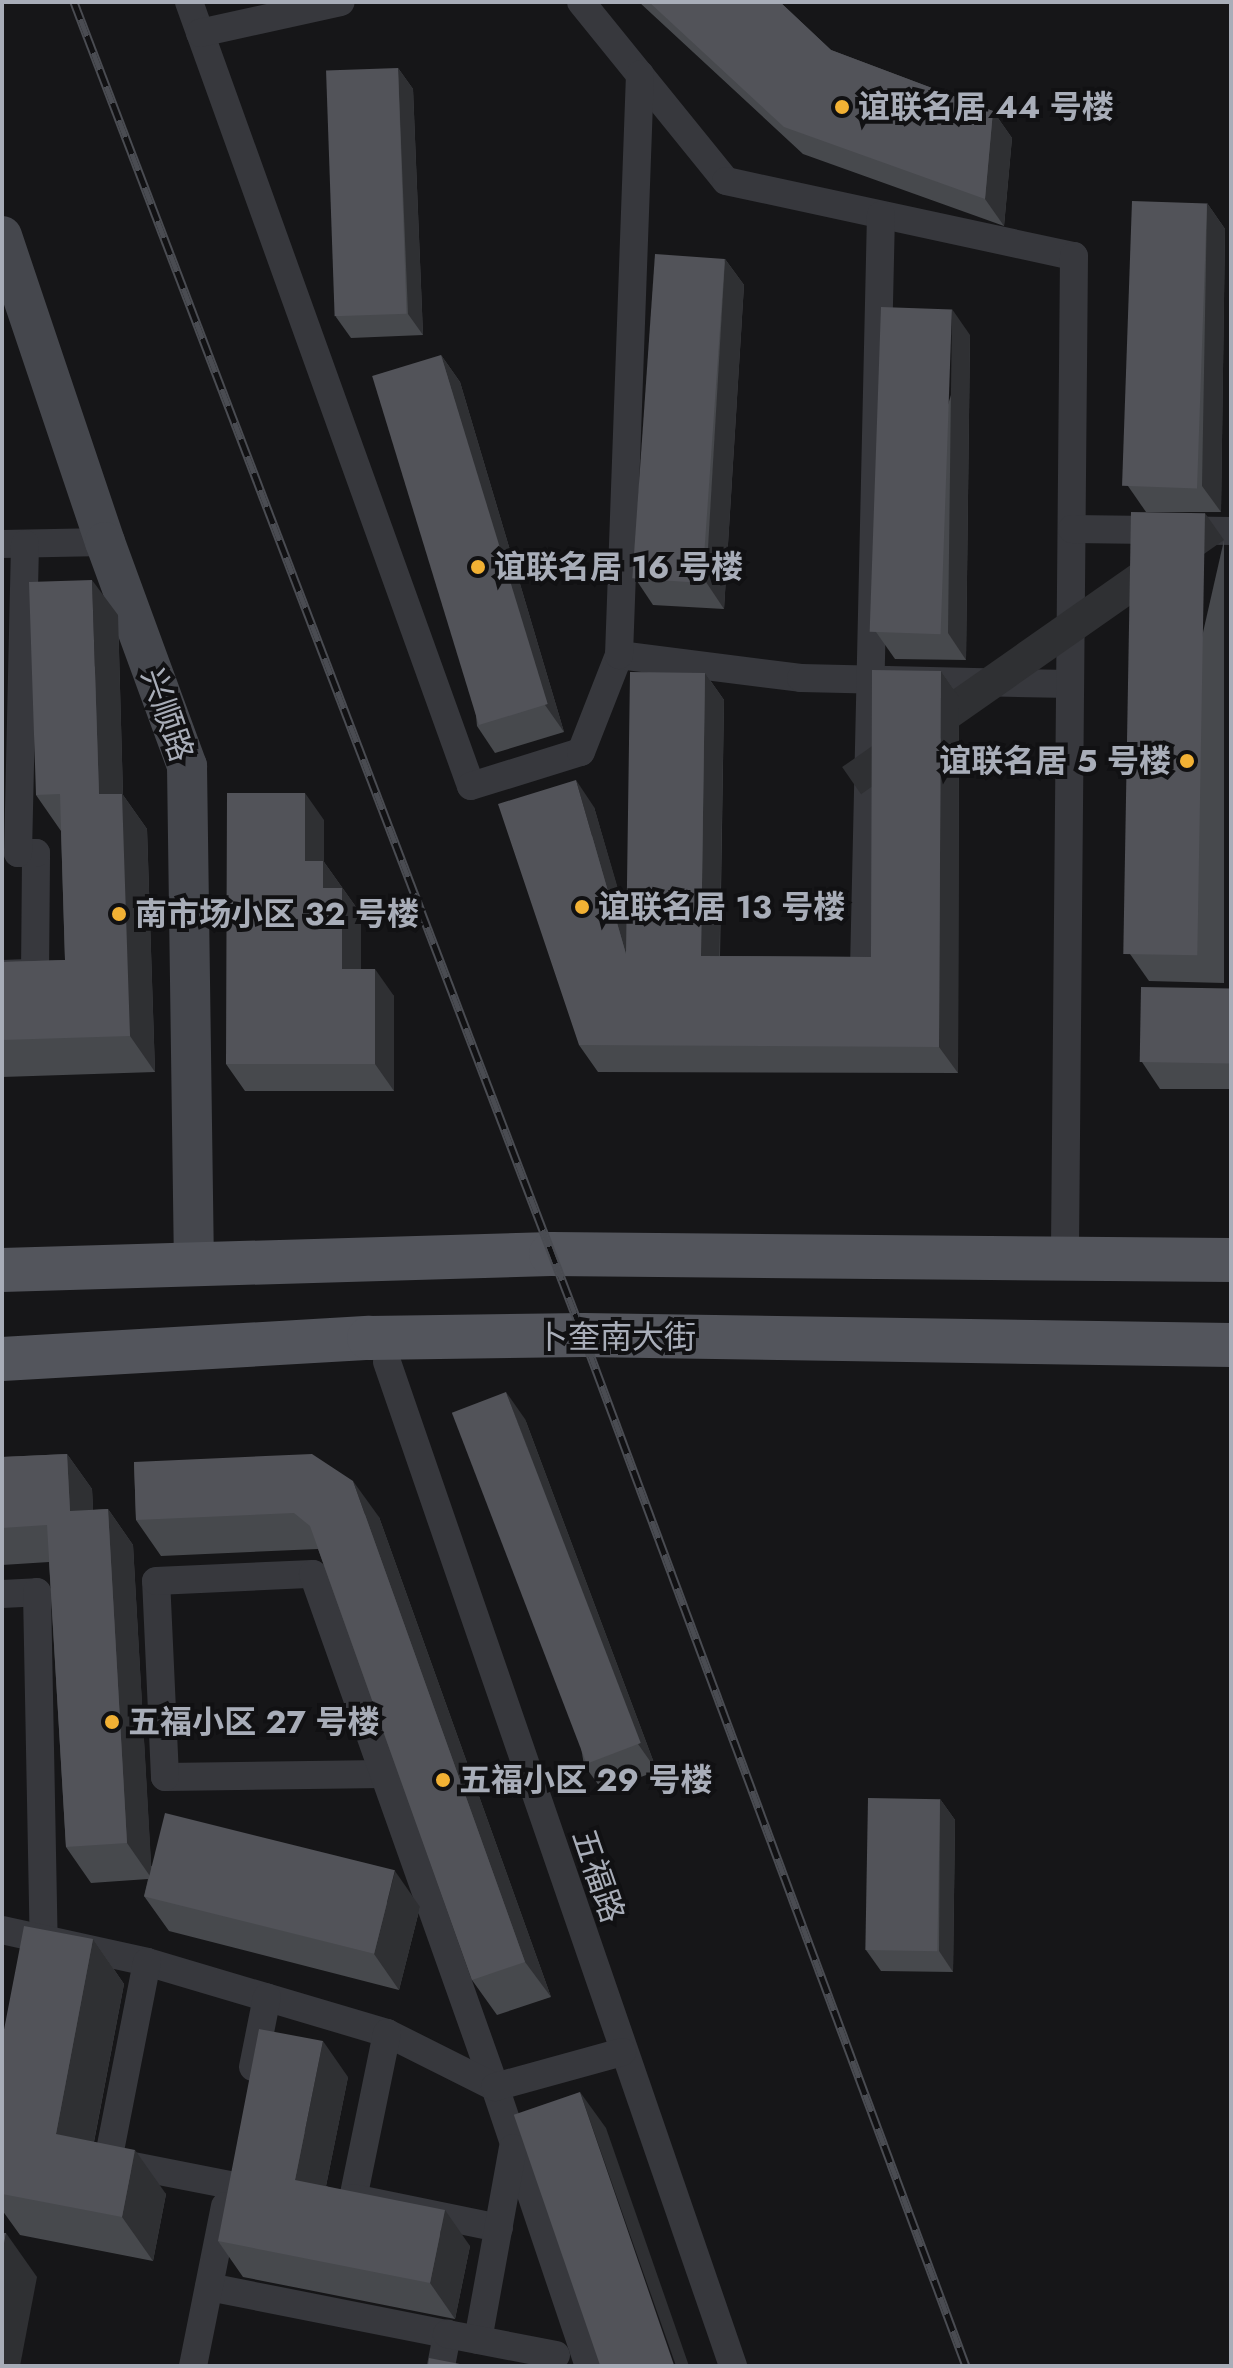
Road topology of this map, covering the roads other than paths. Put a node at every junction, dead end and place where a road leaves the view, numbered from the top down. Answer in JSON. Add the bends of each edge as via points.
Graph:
{"nodes":[{"id":1,"x":189,"y":2,"type":"edge"},
{"id":2,"x":341,"y":2,"type":"edge"},
{"id":3,"x":581,"y":2,"type":"edge"},
{"id":4,"x":200,"y":33,"type":"junction"},
{"id":5,"x":640,"y":74,"type":"junction"},
{"id":6,"x":881,"y":215,"type":"junction"},
{"id":7,"x":2,"y":236,"type":"edge"},
{"id":8,"x":1072,"y":529,"type":"junction"},
{"id":9,"x":1231,"y":531,"type":"edge"},
{"id":10,"x":105,"y":542,"type":"junction"},
{"id":11,"x":13,"y":544,"type":"edge"},
{"id":12,"x":619,"y":655,"type":"junction"},
{"id":13,"x":870,"y":679,"type":"junction"},
{"id":14,"x":1070,"y":684,"type":"junction"},
{"id":15,"x":12,"y":708,"type":"edge"},
{"id":16,"x":864,"y":969,"type":"edge"},
{"id":17,"x":2,"y":974,"type":"edge"},
{"id":18,"x":1065,"y":1256,"type":"junction"},
{"id":19,"x":1231,"y":1260,"type":"edge"},
{"id":20,"x":194,"y":1265,"type":"junction"},
{"id":21,"x":2,"y":1270,"type":"edge"},
{"id":22,"x":1231,"y":1345,"type":"edge"},
{"id":23,"x":2,"y":1359,"type":"edge"},
{"id":24,"x":387,"y":1362,"type":"dead end"},
{"id":25,"x":2,"y":1594,"type":"edge"},
{"id":26,"x":383,"y":1774,"type":"junction"},
{"id":27,"x":2,"y":1930,"type":"edge"},
{"id":28,"x":48,"y":1941,"type":"junction"},
{"id":29,"x":147,"y":1962,"type":"junction"},
{"id":30,"x":38,"y":1987,"type":"edge"},
{"id":31,"x":267,"y":1997,"type":"junction"},
{"id":32,"x":387,"y":2033,"type":"junction"},
{"id":33,"x":622,"y":2052,"type":"junction"},
{"id":34,"x":495,"y":2087,"type":"junction"},
{"id":35,"x":248,"y":2091,"type":"edge"},
{"id":36,"x":514,"y":2145,"type":"junction"},
{"id":37,"x":236,"y":2153,"type":"edge"},
{"id":38,"x":230,"y":2185,"type":"junction"},
{"id":39,"x":499,"y":2228,"type":"junction"},
{"id":40,"x":209,"y":2287,"type":"junction"},
{"id":41,"x":566,"y":2300,"type":"junction"},
{"id":42,"x":447,"y":2334,"type":"junction"},
{"id":43,"x":478,"y":2340,"type":"junction"},
{"id":44,"x":555,"y":2360,"type":"edge"},
{"id":45,"x":193,"y":2366,"type":"edge"},
{"id":46,"x":441,"y":2366,"type":"edge"},
{"id":47,"x":589,"y":2366,"type":"edge"},
{"id":48,"x":733,"y":2366,"type":"edge"}],
"edges":[{"from":1,"to":4,"type":"street"},
{"from":2,"to":4,"type":"street"},
{"from":3,"to":5,"type":"street"},
{"from":4,"to":12,"type":"street","via":[[471,786],[581,752]]},
{"from":5,"to":6,"type":"street","via":[[726,181]]},
{"from":5,"to":12,"type":"street"},
{"from":6,"to":8,"type":"street","via":[[1074,256]]},
{"from":6,"to":13,"type":"street"},
{"from":7,"to":10,"type":"street","name":"兴顺路"},
{"from":8,"to":9,"type":"street"},
{"from":8,"to":14,"type":"street"},
{"from":10,"to":11,"type":"street"},
{"from":10,"to":20,"type":"street","name":"兴顺路","via":[[187,766]]},
{"from":11,"to":15,"type":"street"},
{"from":12,"to":13,"type":"street","via":[[801,678]]},
{"from":13,"to":14,"type":"street"},
{"from":13,"to":16,"type":"street"},
{"from":14,"to":18,"type":"street"},
{"from":15,"to":17,"type":"street","via":[[18,853],[36,853],[35,973]]},
{"from":18,"to":19,"type":"main road"},
{"from":18,"to":20,"type":"main road","via":[[551,1254]]},
{"from":20,"to":21,"type":"main road"},
{"from":22,"to":23,"type":"main road","name":"卜奎南大街","via":[[583,1335],[369,1338]]},
{"from":24,"to":33,"type":"street","name":"五福路"},
{"from":25,"to":28,"type":"street","via":[[37,1592]]},
{"from":26,"to":26,"type":"street","via":[[313,1574],[156,1581],[165,1777]]},
{"from":26,"to":34,"type":"street"},
{"from":27,"to":28,"type":"street"},
{"from":28,"to":29,"type":"street"},
{"from":28,"to":30,"type":"street"},
{"from":29,"to":31,"type":"street"},
{"from":29,"to":38,"type":"street","via":[[108,2161]]},
{"from":31,"to":32,"type":"street"},
{"from":31,"to":35,"type":"street"},
{"from":32,"to":34,"type":"street"},
{"from":32,"to":39,"type":"street","via":[[353,2198]]},
{"from":33,"to":34,"type":"street"},
{"from":33,"to":48,"type":"street","name":"五福路"},
{"from":34,"to":36,"type":"street"},
{"from":36,"to":39,"type":"street"},
{"from":36,"to":41,"type":"street"},
{"from":37,"to":38,"type":"street"},
{"from":38,"to":40,"type":"street"},
{"from":39,"to":43,"type":"street"},
{"from":40,"to":42,"type":"street"},
{"from":40,"to":45,"type":"street"},
{"from":41,"to":44,"type":"street"},
{"from":41,"to":47,"type":"street"},
{"from":42,"to":43,"type":"street"},
{"from":42,"to":46,"type":"street"},
{"from":43,"to":44,"type":"street"}]}
